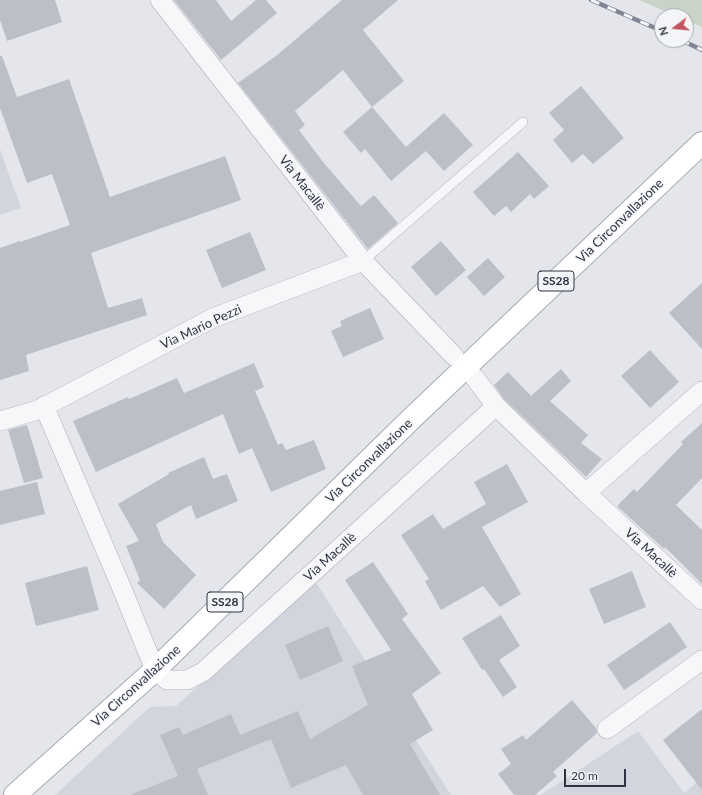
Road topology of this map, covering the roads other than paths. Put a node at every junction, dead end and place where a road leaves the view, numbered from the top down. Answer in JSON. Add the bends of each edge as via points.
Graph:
{"nodes":[{"id":1,"x":160,"y":0,"type":"edge"},
{"id":2,"x":523,"y":122,"type":"dead end"},
{"id":3,"x":702,"y":143,"type":"edge"},
{"id":4,"x":363,"y":261,"type":"junction"},
{"id":5,"x":454,"y":356,"type":"dead end"},
{"id":6,"x":474,"y":378,"type":"dead end"},
{"id":7,"x":702,"y":392,"type":"edge"},
{"id":8,"x":44,"y":406,"type":"junction"},
{"id":9,"x":496,"y":406,"type":"junction"},
{"id":10,"x":0,"y":421,"type":"edge"},
{"id":11,"x":586,"y":493,"type":"junction"},
{"id":12,"x":702,"y":600,"type":"edge"},
{"id":13,"x":702,"y":660,"type":"edge"},
{"id":14,"x":155,"y":670,"type":"junction"},
{"id":15,"x":607,"y":729,"type":"dead end"},
{"id":16,"x":34,"y":778,"type":"junction"},
{"id":17,"x":6,"y":795,"type":"edge"},
{"id":18,"x":16,"y":795,"type":"edge"}],
"edges":[{"from":1,"to":4,"type":"street","name":"Via Macallè"},
{"from":2,"to":4,"type":"lane"},
{"from":3,"to":14,"type":"main road","name":"Via Circonvallazione","number":"SS28","via":[[416,415]]},
{"from":4,"to":5,"type":"street","name":"Via Macallè"},
{"from":4,"to":8,"type":"street","name":"Via Mario Pezzi","via":[[213,318]]},
{"from":6,"to":9,"type":"street","name":"Via Macallè"},
{"from":7,"to":11,"type":"street"},
{"from":8,"to":10,"type":"street","name":"Via Mario Pezzi"},
{"from":8,"to":14,"type":"street"},
{"from":9,"to":11,"type":"street","name":"Via Macallè"},
{"from":9,"to":14,"type":"street","name":"Via Macallè","via":[[203,672],[187,680],[167,680]]},
{"from":11,"to":12,"type":"street","name":"Via Macallè"},
{"from":13,"to":15,"type":"street"},
{"from":14,"to":16,"type":"main road","name":"Via Circonvallazione","number":"SS28"},
{"from":16,"to":17,"type":"main road","name":"Via Circonvallazione","number":"SS28"},
{"from":16,"to":18,"type":"main road","name":"Via Circonvallazione","number":"SS28"}]}
